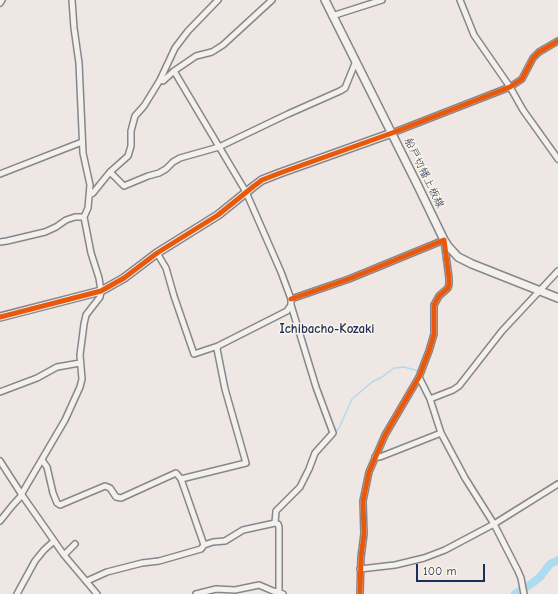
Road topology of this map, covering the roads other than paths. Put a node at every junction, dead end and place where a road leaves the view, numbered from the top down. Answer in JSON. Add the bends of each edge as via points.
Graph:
{"nodes":[{"id":1,"x":2,"y":0,"type":"edge"},
{"id":2,"x":72,"y":0,"type":"edge"},
{"id":3,"x":218,"y":0,"type":"edge"},
{"id":4,"x":272,"y":0,"type":"edge"},
{"id":5,"x":325,"y":0,"type":"edge"},
{"id":6,"x":382,"y":0,"type":"edge"},
{"id":7,"x":460,"y":0,"type":"edge"},
{"id":8,"x":0,"y":3,"type":"edge"},
{"id":9,"x":332,"y":16,"type":"junction"},
{"id":10,"x":558,"y":41,"type":"edge"},
{"id":11,"x":356,"y":61,"type":"junction"},
{"id":12,"x":174,"y":71,"type":"junction"},
{"id":13,"x":160,"y":80,"type":"junction"},
{"id":14,"x":510,"y":87,"type":"junction"},
{"id":15,"x":392,"y":133,"type":"junction"},
{"id":16,"x":82,"y":142,"type":"junction"},
{"id":17,"x":219,"y":147,"type":"junction"},
{"id":18,"x":558,"y":159,"type":"edge"},
{"id":19,"x":110,"y":172,"type":"junction"},
{"id":20,"x":0,"y":174,"type":"edge"},
{"id":21,"x":246,"y":192,"type":"junction"},
{"id":22,"x":90,"y":195,"type":"junction"},
{"id":23,"x":84,"y":217,"type":"junction"},
{"id":24,"x":444,"y":240,"type":"junction"},
{"id":25,"x":0,"y":242,"type":"edge"},
{"id":26,"x":158,"y":253,"type":"junction"},
{"id":27,"x":558,"y":271,"type":"edge"},
{"id":28,"x":101,"y":291,"type":"junction"},
{"id":29,"x":539,"y":291,"type":"junction"},
{"id":30,"x":558,"y":298,"type":"edge"},
{"id":31,"x":291,"y":299,"type":"junction"},
{"id":32,"x":291,"y":305,"type":"junction"},
{"id":33,"x":0,"y":318,"type":"edge"},
{"id":34,"x":218,"y":346,"type":"junction"},
{"id":35,"x":80,"y":363,"type":"junction"},
{"id":36,"x":419,"y":377,"type":"junction"},
{"id":37,"x":0,"y":392,"type":"edge"},
{"id":38,"x":430,"y":399,"type":"junction"},
{"id":39,"x":441,"y":433,"type":"junction"},
{"id":40,"x":375,"y":457,"type":"junction"},
{"id":41,"x":42,"y":460,"type":"junction"},
{"id":42,"x":0,"y":461,"type":"edge"},
{"id":43,"x":181,"y":479,"type":"junction"},
{"id":44,"x":558,"y":484,"type":"edge"},
{"id":45,"x":22,"y":495,"type":"junction"},
{"id":46,"x":0,"y":522,"type":"edge"},
{"id":47,"x":276,"y":523,"type":"junction"},
{"id":48,"x":494,"y":524,"type":"junction"},
{"id":49,"x":54,"y":541,"type":"junction"},
{"id":50,"x":74,"y":544,"type":"dead end"},
{"id":51,"x":204,"y":545,"type":"junction"},
{"id":52,"x":64,"y":555,"type":"junction"},
{"id":53,"x":360,"y":569,"type":"junction"},
{"id":54,"x":87,"y":582,"type":"junction"},
{"id":55,"x":281,"y":593,"type":"edge"},
{"id":56,"x":17,"y":594,"type":"edge"},
{"id":57,"x":97,"y":594,"type":"edge"},
{"id":58,"x":196,"y":594,"type":"edge"},
{"id":59,"x":360,"y":594,"type":"edge"},
{"id":60,"x":524,"y":594,"type":"edge"}],
"edges":[{"from":1,"to":8,"type":"street"},
{"from":2,"to":16,"type":"street","via":[[79,63]]},
{"from":3,"to":13,"type":"street","via":[[175,48]]},
{"from":4,"to":12,"type":"street","via":[[223,45],[212,52],[196,56]]},
{"from":5,"to":9,"type":"street","name":"船戸切幡上板線"},
{"from":6,"to":9,"type":"street"},
{"from":7,"to":14,"type":"street","via":[[474,35]]},
{"from":9,"to":11,"type":"street","name":"船戸切幡上板線"},
{"from":10,"to":14,"type":"street","via":[[539,52],[522,79]]},
{"from":11,"to":15,"type":"street","name":"船戸切幡上板線"},
{"from":11,"to":17,"type":"street","via":[[345,88],[340,92]]},
{"from":12,"to":13,"type":"street","via":[[163,81]]},
{"from":12,"to":17,"type":"street"},
{"from":13,"to":19,"type":"street","via":[[135,116],[128,156]]},
{"from":14,"to":15,"type":"street"},
{"from":14,"to":18,"type":"street"},
{"from":15,"to":21,"type":"street","via":[[262,180]]},
{"from":15,"to":24,"type":"street","name":"船戸切幡上板線"},
{"from":16,"to":20,"type":"street"},
{"from":16,"to":22,"type":"street"},
{"from":17,"to":19,"type":"street","via":[[180,158],[160,172],[124,186]]},
{"from":17,"to":21,"type":"street"},
{"from":19,"to":22,"type":"street"},
{"from":21,"to":26,"type":"street","via":[[218,215]]},
{"from":21,"to":31,"type":"street","via":[[282,272]]},
{"from":22,"to":23,"type":"street"},
{"from":23,"to":25,"type":"street","via":[[66,220],[44,232]]},
{"from":23,"to":28,"type":"street"},
{"from":24,"to":29,"type":"street","name":"船戸切幡上板線","via":[[458,257]]},
{"from":24,"to":31,"type":"street","via":[[349,279]]},
{"from":24,"to":36,"type":"street","via":[[449,284],[434,306],[433,337]]},
{"from":26,"to":28,"type":"street"},
{"from":26,"to":34,"type":"street","via":[[166,268],[194,354]]},
{"from":27,"to":29,"type":"street"},
{"from":28,"to":33,"type":"street"},
{"from":28,"to":35,"type":"street","via":[[100,297],[86,315]]},
{"from":29,"to":30,"type":"street","name":"船戸切幡上板線"},
{"from":29,"to":38,"type":"street","via":[[502,331],[459,386]]},
{"from":31,"to":32,"type":"street"},
{"from":32,"to":34,"type":"street","via":[[287,311]]},
{"from":32,"to":47,"type":"street","via":[[332,433],[315,453],[310,470],[300,487],[276,511]]},
{"from":34,"to":43,"type":"street","via":[[225,389],[246,463]]},
{"from":35,"to":37,"type":"street","via":[[57,368]]},
{"from":35,"to":41,"type":"street","via":[[80,387]]},
{"from":36,"to":38,"type":"street"},
{"from":36,"to":40,"type":"street"},
{"from":38,"to":39,"type":"street"},
{"from":39,"to":40,"type":"street"},
{"from":39,"to":48,"type":"street"},
{"from":40,"to":53,"type":"street","via":[[363,501],[364,534]]},
{"from":41,"to":43,"type":"street","via":[[47,467],[55,498],[60,505],[105,486],[110,488],[116,497],[121,498],[176,473]]},
{"from":41,"to":45,"type":"street"},
{"from":42,"to":45,"type":"street"},
{"from":43,"to":51,"type":"street"},
{"from":44,"to":48,"type":"street"},
{"from":45,"to":46,"type":"street"},
{"from":45,"to":49,"type":"street"},
{"from":47,"to":51,"type":"street","via":[[243,530],[225,541]]},
{"from":47,"to":55,"type":"street","via":[[279,527]]},
{"from":48,"to":53,"type":"street","via":[[424,558],[390,566]]},
{"from":48,"to":60,"type":"street","via":[[522,578]]},
{"from":49,"to":52,"type":"street"},
{"from":49,"to":56,"type":"street","via":[[35,561]]},
{"from":50,"to":52,"type":"street"},
{"from":51,"to":54,"type":"street","via":[[201,549],[159,561],[107,572]]},
{"from":52,"to":54,"type":"street"},
{"from":53,"to":59,"type":"street"},
{"from":54,"to":57,"type":"street"},
{"from":55,"to":58,"type":"street","via":[[259,585],[235,590],[216,589]]}]}
